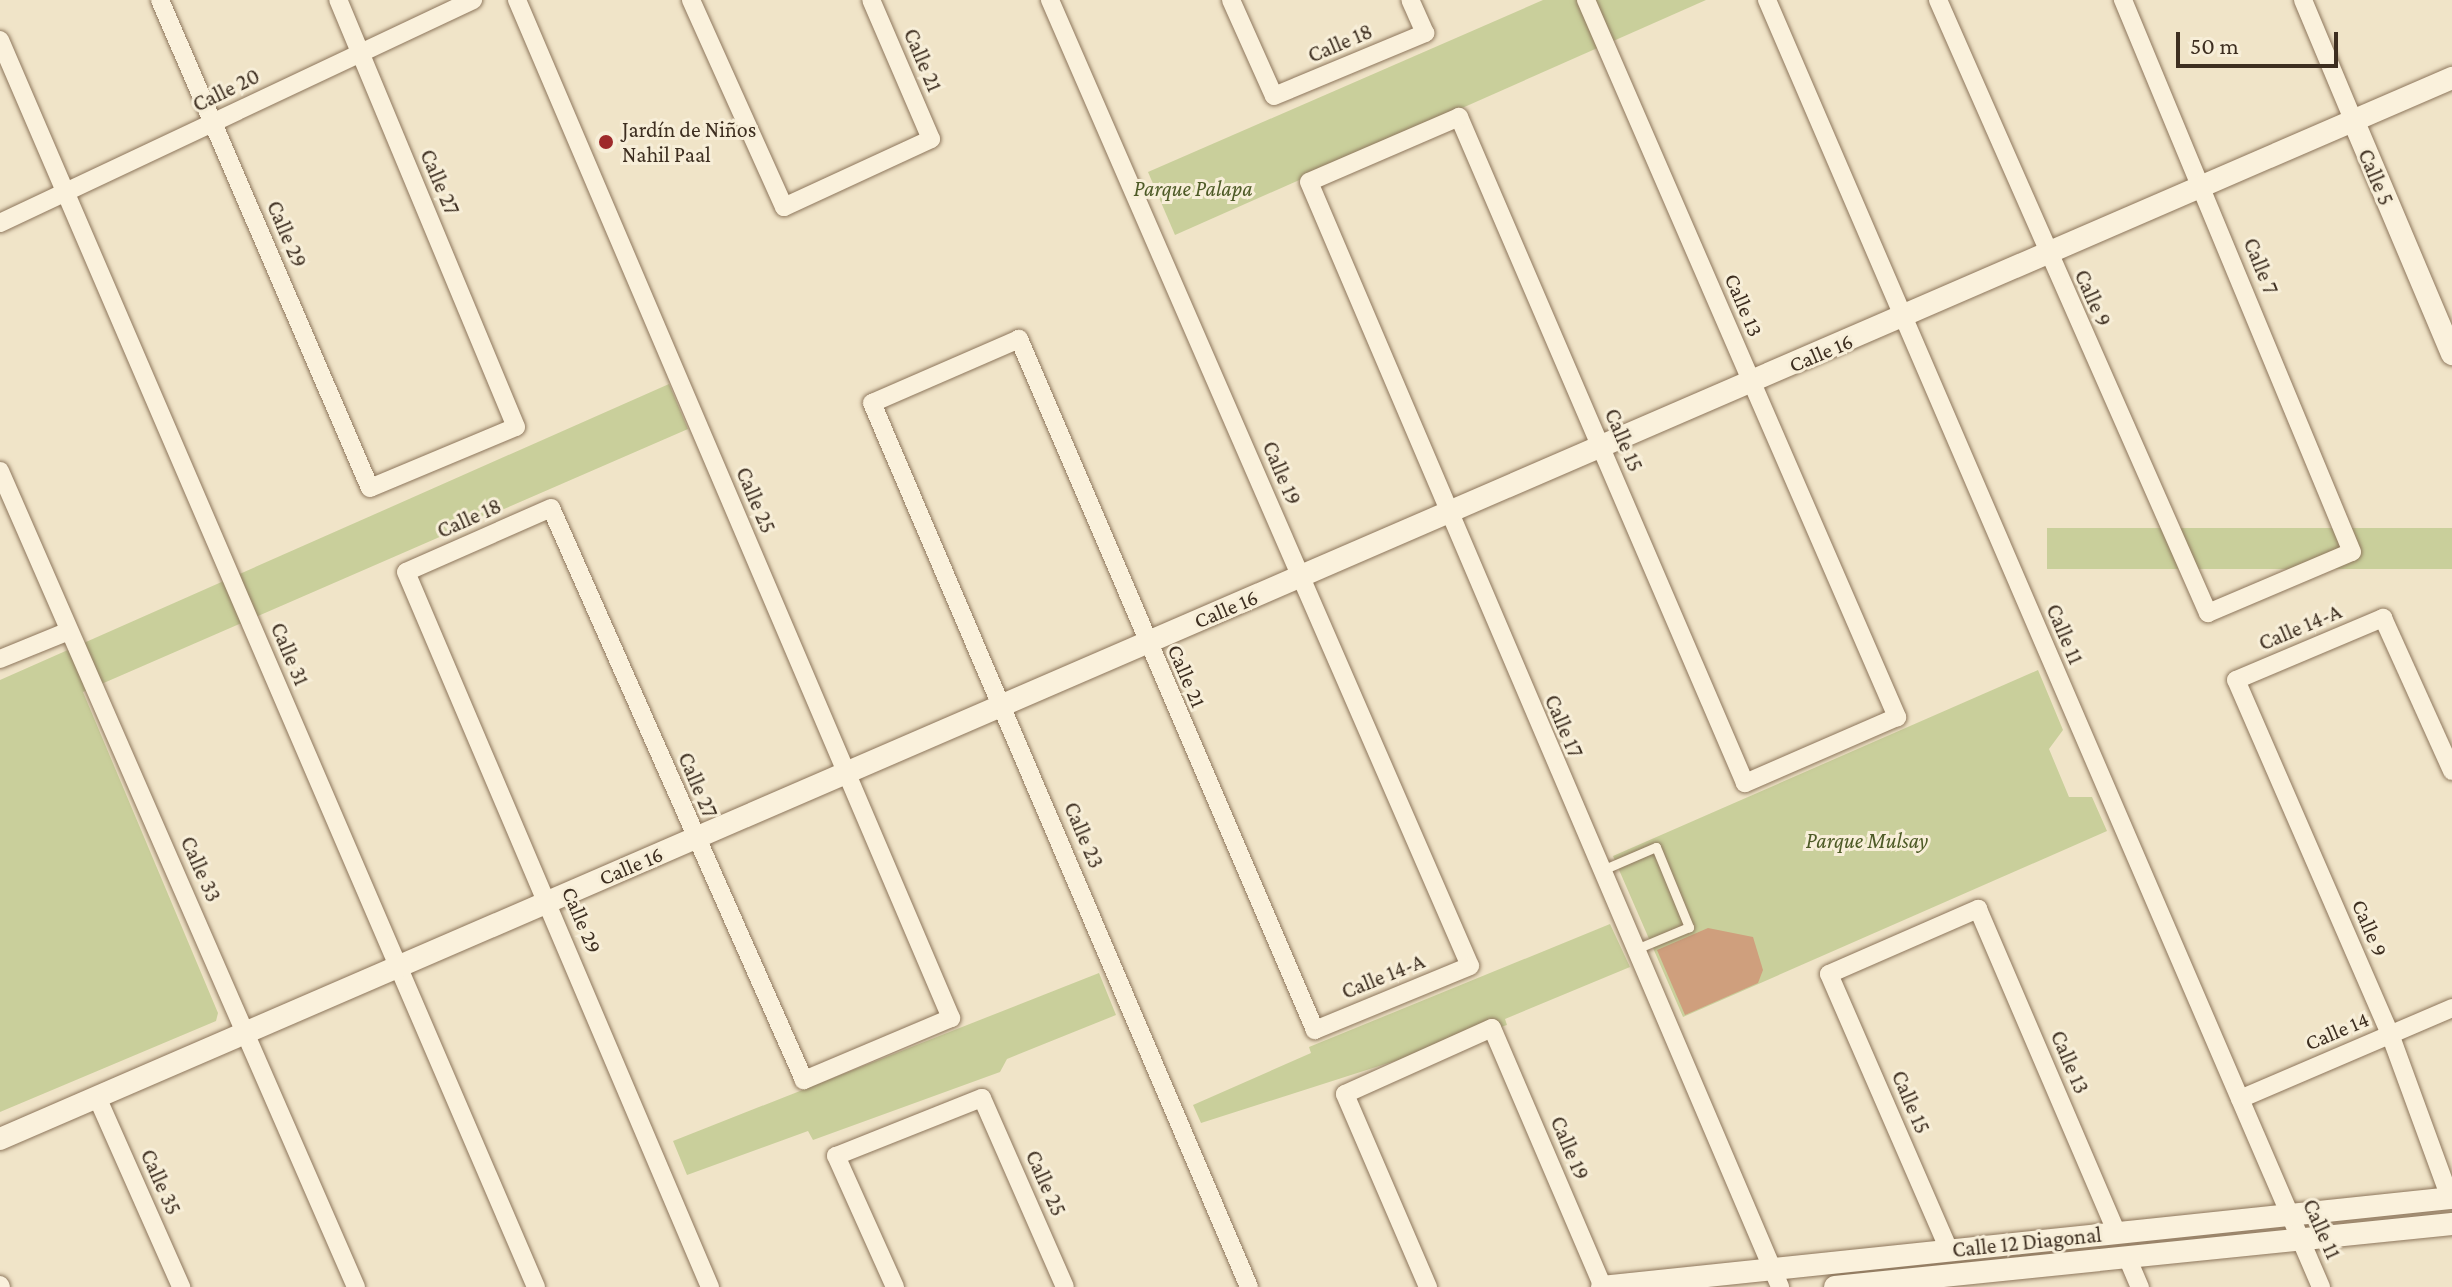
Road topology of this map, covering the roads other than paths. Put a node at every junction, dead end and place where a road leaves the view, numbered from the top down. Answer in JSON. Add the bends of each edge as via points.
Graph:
{"nodes":[{"id":1,"x":160,"y":0,"type":"edge"},
{"id":2,"x":338,"y":0,"type":"edge"},
{"id":3,"x":473,"y":0,"type":"edge"},
{"id":4,"x":517,"y":0,"type":"edge"},
{"id":5,"x":691,"y":0,"type":"edge"},
{"id":6,"x":871,"y":0,"type":"edge"},
{"id":7,"x":1050,"y":0,"type":"edge"},
{"id":8,"x":1231,"y":0,"type":"edge"},
{"id":9,"x":1410,"y":0,"type":"edge"},
{"id":10,"x":1586,"y":0,"type":"edge"},
{"id":11,"x":1767,"y":0,"type":"edge"},
{"id":12,"x":1938,"y":0,"type":"edge"},
{"id":13,"x":2123,"y":0,"type":"edge"},
{"id":14,"x":2303,"y":0,"type":"edge"},
{"id":15,"x":0,"y":40,"type":"edge"},
{"id":16,"x":360,"y":51,"type":"junction"},
{"id":17,"x":2452,"y":78,"type":"edge"},
{"id":18,"x":1459,"y":117,"type":"joint"},
{"id":19,"x":2354,"y":122,"type":"junction"},
{"id":20,"x":213,"y":123,"type":"junction"},
{"id":21,"x":2203,"y":188,"type":"junction"},
{"id":22,"x":65,"y":192,"type":"junction"},
{"id":23,"x":0,"y":223,"type":"edge"},
{"id":24,"x":2048,"y":255,"type":"junction"},
{"id":25,"x":1902,"y":318,"type":"junction"},
{"id":26,"x":2452,"y":354,"type":"edge"},
{"id":27,"x":1752,"y":383,"type":"junction"},
{"id":28,"x":872,"y":403,"type":"joint"},
{"id":29,"x":1601,"y":448,"type":"junction"},
{"id":30,"x":0,"y":471,"type":"edge"},
{"id":31,"x":370,"y":488,"type":"joint"},
{"id":32,"x":551,"y":508,"type":"joint"},
{"id":33,"x":1447,"y":514,"type":"junction"},
{"id":34,"x":406,"y":572,"type":"joint"},
{"id":35,"x":1300,"y":577,"type":"junction"},
{"id":36,"x":2208,"y":613,"type":"joint"},
{"id":37,"x":69,"y":631,"type":"junction"},
{"id":38,"x":1147,"y":644,"type":"junction"},
{"id":39,"x":0,"y":659,"type":"edge"},
{"id":40,"x":2236,"y":680,"type":"joint"},
{"id":41,"x":1003,"y":706,"type":"junction"},
{"id":42,"x":2452,"y":771,"type":"edge"},
{"id":43,"x":847,"y":773,"type":"junction"},
{"id":44,"x":1745,"y":783,"type":"joint"},
{"id":45,"x":695,"y":839,"type":"junction"},
{"id":46,"x":1600,"y":871,"type":"junction"},
{"id":47,"x":548,"y":902,"type":"junction"},
{"id":48,"x":1634,"y":950,"type":"junction"},
{"id":49,"x":1470,"y":966,"type":"joint"},
{"id":50,"x":399,"y":967,"type":"junction"},
{"id":51,"x":1829,"y":974,"type":"joint"},
{"id":52,"x":2452,"y":1008,"type":"edge"},
{"id":53,"x":1315,"y":1030,"type":"joint"},
{"id":54,"x":247,"y":1032,"type":"junction"},
{"id":55,"x":2390,"y":1034,"type":"junction"},
{"id":56,"x":804,"y":1080,"type":"joint"},
{"id":57,"x":97,"y":1097,"type":"junction"},
{"id":58,"x":2240,"y":1099,"type":"junction"},
{"id":59,"x":0,"y":1139,"type":"edge"},
{"id":60,"x":2451,"y":1198,"type":"edge"},
{"id":61,"x":2288,"y":1215,"type":"junction"},
{"id":62,"x":2452,"y":1224,"type":"edge"},
{"id":63,"x":2117,"y":1233,"type":"junction"},
{"id":64,"x":2300,"y":1239,"type":"junction"},
{"id":65,"x":1949,"y":1250,"type":"junction"},
{"id":66,"x":2127,"y":1257,"type":"junction"},
{"id":67,"x":1776,"y":1278,"type":"edge"},
{"id":68,"x":1958,"y":1281,"type":"edge"},
{"id":69,"x":181,"y":1287,"type":"edge"},
{"id":70,"x":356,"y":1287,"type":"edge"},
{"id":71,"x":536,"y":1287,"type":"edge"},
{"id":72,"x":710,"y":1287,"type":"edge"},
{"id":73,"x":895,"y":1287,"type":"edge"},
{"id":74,"x":1065,"y":1287,"type":"edge"},
{"id":75,"x":1249,"y":1287,"type":"edge"},
{"id":76,"x":1428,"y":1287,"type":"edge"},
{"id":77,"x":1602,"y":1287,"type":"edge"},
{"id":78,"x":1835,"y":1287,"type":"edge"},
{"id":79,"x":2140,"y":1287,"type":"edge"},
{"id":80,"x":2321,"y":1287,"type":"edge"}],
"edges":[{"from":1,"to":20,"type":"street","name":"Calle 29"},
{"from":2,"to":16,"type":"street","name":"Calle 27"},
{"from":3,"to":16,"type":"street","name":"Calle 20"},
{"from":4,"to":43,"type":"street","name":"Calle 25"},
{"from":5,"to":6,"type":"street","name":"Calle 21","via":[[784,207],[931,139]]},
{"from":7,"to":35,"type":"street","name":"Calle 19"},
{"from":8,"to":9,"type":"street","name":"Calle 18","via":[[1274,96],[1425,33]]},
{"from":10,"to":27,"type":"street","name":"Calle 13"},
{"from":11,"to":25,"type":"street","name":"Calle 11"},
{"from":12,"to":24,"type":"street","name":"Calle 9"},
{"from":13,"to":21,"type":"street","name":"Calle 7"},
{"from":14,"to":19,"type":"street","name":"Calle 5"},
{"from":15,"to":22,"type":"street","name":"Calle 31"},
{"from":16,"to":20,"type":"street","name":"Calle 20"},
{"from":16,"to":31,"type":"street","name":"Calle 27","via":[[516,427]]},
{"from":17,"to":19,"type":"street","name":"Calle 16"},
{"from":18,"to":29,"type":"street","name":"Calle 15"},
{"from":18,"to":33,"type":"street","name":"Calle 17","via":[[1309,182]]},
{"from":19,"to":21,"type":"street","name":"Calle 16"},
{"from":19,"to":26,"type":"street","name":"Calle 5"},
{"from":20,"to":22,"type":"street","name":"Calle 20"},
{"from":20,"to":31,"type":"street","name":"Calle 29"},
{"from":21,"to":24,"type":"street","name":"Calle 16"},
{"from":21,"to":36,"type":"street","name":"Calle 7","via":[[2352,552]]},
{"from":22,"to":23,"type":"street","name":"Calle 20"},
{"from":22,"to":50,"type":"street","name":"Calle 31"},
{"from":24,"to":25,"type":"street","name":"Calle 16"},
{"from":24,"to":36,"type":"street","name":"Calle 9"},
{"from":25,"to":27,"type":"street","name":"Calle 16"},
{"from":25,"to":58,"type":"street","name":"Calle 11"},
{"from":27,"to":29,"type":"street","name":"Calle 16"},
{"from":27,"to":44,"type":"street","name":"Calle 13","via":[[1897,717]]},
{"from":28,"to":38,"type":"street","name":"Calle 21","via":[[1019,339]]},
{"from":28,"to":41,"type":"street","name":"Calle 23"},
{"from":29,"to":33,"type":"street","name":"Calle 16"},
{"from":29,"to":44,"type":"street","name":"Calle 15"},
{"from":30,"to":37,"type":"street","name":"Calle 33"},
{"from":32,"to":34,"type":"street","name":"Calle 18"},
{"from":32,"to":45,"type":"street","name":"Calle 27"},
{"from":33,"to":35,"type":"street","name":"Calle 16"},
{"from":33,"to":46,"type":"street","name":"Calle 17"},
{"from":34,"to":47,"type":"street","name":"Calle 29"},
{"from":35,"to":38,"type":"street","name":"Calle 16"},
{"from":35,"to":49,"type":"street","name":"Calle 19"},
{"from":37,"to":39,"type":"street"},
{"from":37,"to":54,"type":"street","name":"Calle 33"},
{"from":38,"to":41,"type":"street","name":"Calle 16"},
{"from":38,"to":53,"type":"street","name":"Calle 21"},
{"from":40,"to":42,"type":"street","name":"Calle 14-A","via":[[2383,618]]},
{"from":40,"to":55,"type":"street","name":"Calle 9"},
{"from":41,"to":43,"type":"street","name":"Calle 16"},
{"from":41,"to":75,"type":"street","name":"Calle 23"},
{"from":43,"to":45,"type":"street","name":"Calle 16"},
{"from":43,"to":56,"type":"street","name":"Calle 25","via":[[951,1018]]},
{"from":45,"to":47,"type":"street","name":"Calle 16"},
{"from":45,"to":56,"type":"street","name":"Calle 27"},
{"from":46,"to":48,"type":"street","name":"Calle 17"},
{"from":46,"to":48,"type":"lane","via":[[1656,847],[1689,927]]},
{"from":47,"to":50,"type":"street","name":"Calle 16"},
{"from":47,"to":72,"type":"street","name":"Calle 29"},
{"from":48,"to":67,"type":"street","name":"Calle 17"},
{"from":49,"to":53,"type":"street","name":"Calle 14-A"},
{"from":50,"to":54,"type":"street","name":"Calle 16"},
{"from":50,"to":71,"type":"street","name":"Calle 31"},
{"from":51,"to":63,"type":"street","name":"Calle 13","via":[[1978,909]]},
{"from":51,"to":65,"type":"street","name":"Calle 15"},
{"from":52,"to":55,"type":"street","name":"Calle 14"},
{"from":54,"to":57,"type":"street","name":"Calle 16"},
{"from":54,"to":70,"type":"street","name":"Calle 33"},
{"from":55,"to":58,"type":"street","name":"Calle 14"},
{"from":55,"to":60,"type":"street","name":"Calle 9"},
{"from":57,"to":59,"type":"street","name":"Calle 16"},
{"from":57,"to":69,"type":"street","name":"Calle 35"},
{"from":58,"to":61,"type":"street","name":"Calle 11"},
{"from":60,"to":61,"type":"street","name":"Calle 12 Diagonal"},
{"from":61,"to":63,"type":"street","name":"Calle 12 Diagonal"},
{"from":61,"to":64,"type":"street","name":"Calle 11"},
{"from":62,"to":64,"type":"street","name":"Calle 12 Diagonal"},
{"from":63,"to":65,"type":"street","name":"Calle 12 Diagonal"},
{"from":64,"to":66,"type":"street","name":"Calle 12 Diagonal"},
{"from":64,"to":80,"type":"street","name":"Calle 11"},
{"from":65,"to":67,"type":"street","name":"Calle 12 Diagonal"},
{"from":66,"to":68,"type":"street","name":"Calle 12 Diagonal"},
{"from":66,"to":79,"type":"street"},
{"from":67,"to":77,"type":"street","name":"Calle 12 Diagonal"},
{"from":68,"to":78,"type":"street","name":"Calle 12 Diagonal"},
{"from":73,"to":74,"type":"street","name":"Calle 25","via":[[836,1156],[982,1098]]},
{"from":76,"to":77,"type":"street","name":"Calle 19","via":[[1345,1094],[1492,1028]]}]}
